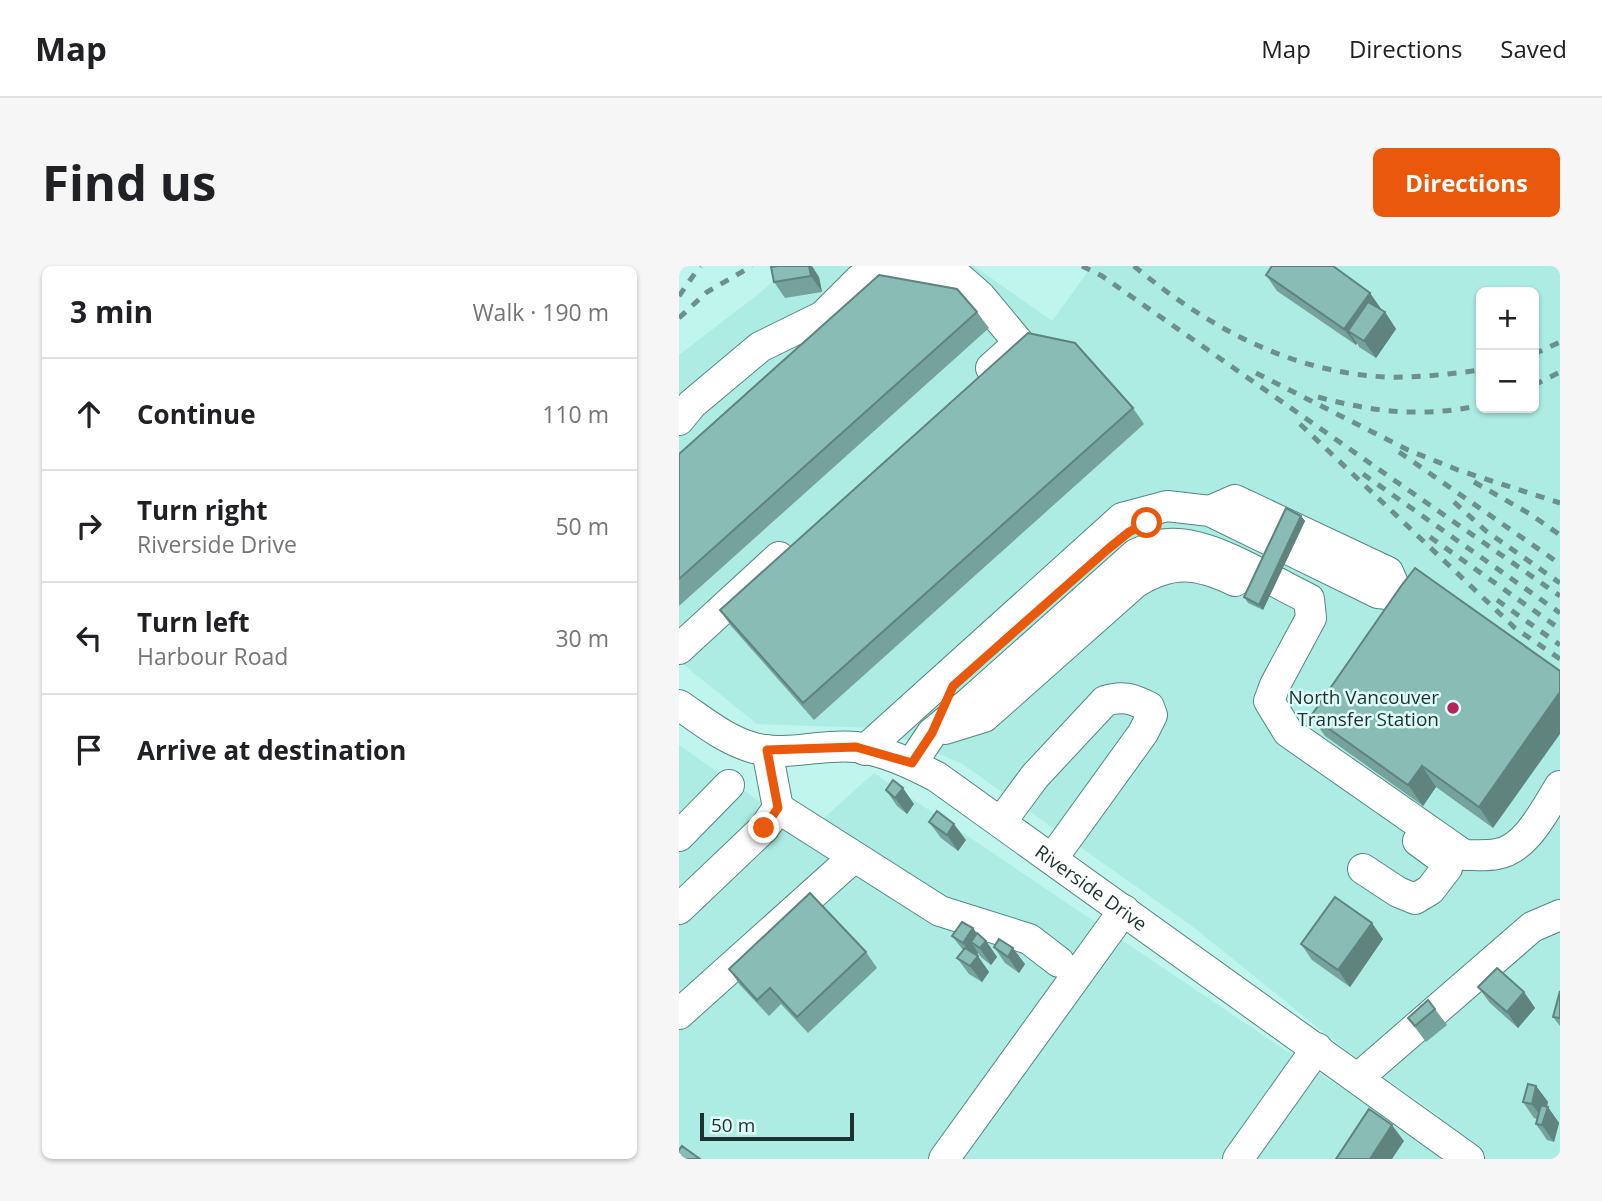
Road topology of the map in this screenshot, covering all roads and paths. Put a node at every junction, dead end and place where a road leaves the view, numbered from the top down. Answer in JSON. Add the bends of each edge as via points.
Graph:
{"nodes":[{"id":1,"x":877,"y":266,"type":"edge"},
{"id":2,"x":900,"y":266,"type":"edge"},
{"id":3,"x":968,"y":389,"type":"edge"},
{"id":4,"x":679,"y":420,"type":"edge"},
{"id":5,"x":802,"y":537,"type":"edge"},
{"id":6,"x":1407,"y":601,"type":"edge"},
{"id":7,"x":1302,"y":635,"type":"junction"},
{"id":8,"x":679,"y":649,"type":"edge"},
{"id":9,"x":679,"y":705,"type":"edge"},
{"id":10,"x":1288,"y":732,"type":"junction"},
{"id":11,"x":932,"y":733,"type":"junction"},
{"id":12,"x":767,"y":750,"type":"junction"},
{"id":13,"x":865,"y":750,"type":"junction"},
{"id":14,"x":912,"y":763,"type":"junction"},
{"id":15,"x":729,"y":785,"type":"dead end"},
{"id":16,"x":1560,"y":786,"type":"edge"},
{"id":17,"x":778,"y":808,"type":"junction"},
{"id":18,"x":1001,"y":822,"type":"junction"},
{"id":19,"x":679,"y":836,"type":"edge"},
{"id":20,"x":854,"y":857,"type":"junction"},
{"id":21,"x":1052,"y":859,"type":"junction"},
{"id":22,"x":1363,"y":869,"type":"dead end"},
{"id":23,"x":679,"y":909,"type":"edge"},
{"id":24,"x":1124,"y":910,"type":"junction"},
{"id":25,"x":1560,"y":915,"type":"edge"},
{"id":26,"x":1059,"y":962,"type":"dead end"},
{"id":27,"x":679,"y":1014,"type":"edge"},
{"id":28,"x":1317,"y":1048,"type":"junction"},
{"id":29,"x":1358,"y":1078,"type":"junction"},
{"id":30,"x":944,"y":1159,"type":"edge"},
{"id":31,"x":1238,"y":1159,"type":"edge"},
{"id":32,"x":1469,"y":1159,"type":"edge"}],
"edges":[{"from":1,"to":4,"type":"street","via":[[823,316],[760,347]]},
{"from":2,"to":3,"type":"street","via":[[956,275],[1019,343]]},
{"from":5,"to":8,"type":"street"},
{"from":6,"to":13,"type":"street","via":[[1378,593],[1210,511],[1167,506],[1122,518]]},
{"from":7,"to":10,"type":"street","via":[[1269,701]]},
{"from":7,"to":11,"type":"street","via":[[1292,609],[1221,575],[1186,566],[1156,570],[1135,583],[985,717]]},
{"from":7,"to":11,"type":"street","via":[[1311,618],[1309,599],[1219,554],[1188,544],[1180,536],[1136,554]]},
{"from":9,"to":12,"type":"street","name":"Riverside Drive","via":[[723,736]]},
{"from":10,"to":16,"type":"street","via":[[1464,855],[1498,854],[1515,847]]},
{"from":10,"to":22,"type":"street","via":[[1298,753],[1444,860],[1447,869],[1430,890],[1415,898]]},
{"from":11,"to":14,"type":"street"},
{"from":12,"to":13,"type":"street","name":"Riverside Drive"},
{"from":12,"to":17,"type":"street"},
{"from":13,"to":14,"type":"street","name":"Riverside Drive"},
{"from":14,"to":18,"type":"street","name":"Riverside Drive"},
{"from":15,"to":19,"type":"street"},
{"from":17,"to":20,"type":"street"},
{"from":17,"to":23,"type":"street","via":[[764,828]]},
{"from":18,"to":21,"type":"street","name":"Riverside Drive"},
{"from":18,"to":21,"type":"street","via":[[1035,776],[1105,701],[1118,697],[1149,707],[1152,715],[1143,733]]},
{"from":20,"to":26,"type":"street","via":[[940,911],[1029,939]]},
{"from":20,"to":27,"type":"street"},
{"from":21,"to":24,"type":"street","name":"Riverside Drive"},
{"from":24,"to":28,"type":"street","name":"Riverside Drive"},
{"from":24,"to":30,"type":"street"},
{"from":25,"to":29,"type":"street","via":[[1532,927]]},
{"from":28,"to":29,"type":"street","name":"Riverside Drive"},
{"from":28,"to":31,"type":"street"},
{"from":29,"to":32,"type":"street","name":"Riverside Drive"}]}
